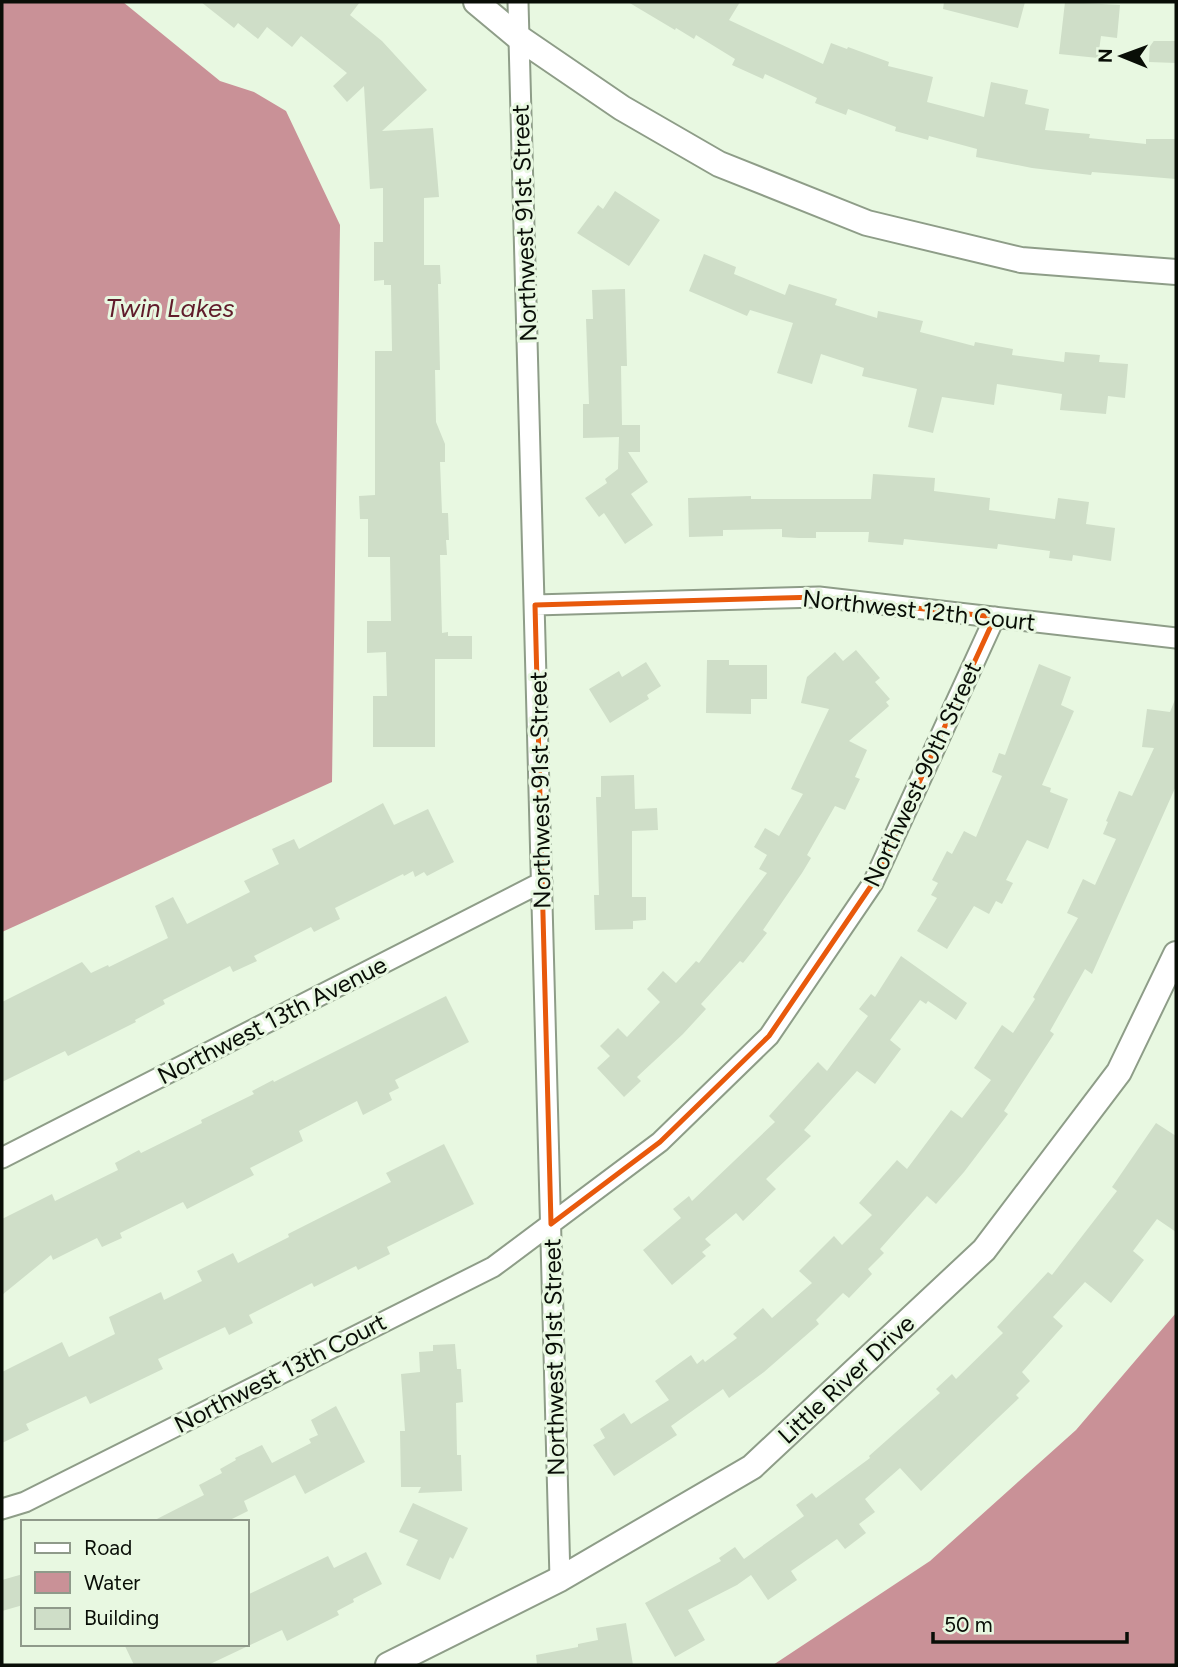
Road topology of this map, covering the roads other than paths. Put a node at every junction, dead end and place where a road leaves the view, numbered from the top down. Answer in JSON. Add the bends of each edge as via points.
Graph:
{"nodes":[{"id":1,"x":476,"y":2,"type":"edge"},
{"id":2,"x":518,"y":2,"type":"edge"},
{"id":3,"x":518,"y":37,"type":"junction"},
{"id":4,"x":1176,"y":272,"type":"edge"},
{"id":5,"x":535,"y":605,"type":"junction"},
{"id":6,"x":995,"y":617,"type":"junction"},
{"id":7,"x":1176,"y":638,"type":"edge"},
{"id":8,"x":542,"y":882,"type":"junction"},
{"id":9,"x":1176,"y":954,"type":"edge"},
{"id":10,"x":2,"y":1158,"type":"edge"},
{"id":11,"x":551,"y":1224,"type":"junction"},
{"id":12,"x":2,"y":1509,"type":"edge"},
{"id":13,"x":559,"y":1579,"type":"junction"},
{"id":14,"x":388,"y":1665,"type":"edge"}],
"edges":[{"from":1,"to":3,"type":"street"},
{"from":2,"to":3,"type":"street","name":"Northwest 91st Street"},
{"from":3,"to":4,"type":"street","via":[[622,108],[719,164],[867,223],[1021,260]]},
{"from":3,"to":5,"type":"street","name":"Northwest 91st Street"},
{"from":5,"to":6,"type":"street","name":"Northwest 12th Court","via":[[819,597]]},
{"from":5,"to":8,"type":"street","name":"Northwest 91st Street"},
{"from":6,"to":7,"type":"street","name":"Northwest 12th Court"},
{"from":6,"to":11,"type":"street","name":"Northwest 90th Street","via":[[873,883],[769,1036],[660,1142]]},
{"from":8,"to":10,"type":"street","name":"Northwest 13th Avenue"},
{"from":8,"to":11,"type":"street","name":"Northwest 91st Street"},
{"from":9,"to":13,"type":"street","name":"Little River Drive","via":[[1119,1072],[984,1250],[752,1467]]},
{"from":11,"to":12,"type":"street","name":"Northwest 13th Court","via":[[494,1267],[25,1502]]},
{"from":11,"to":13,"type":"street","name":"Northwest 91st Street"},
{"from":13,"to":14,"type":"street","name":"Little River Drive"}]}
